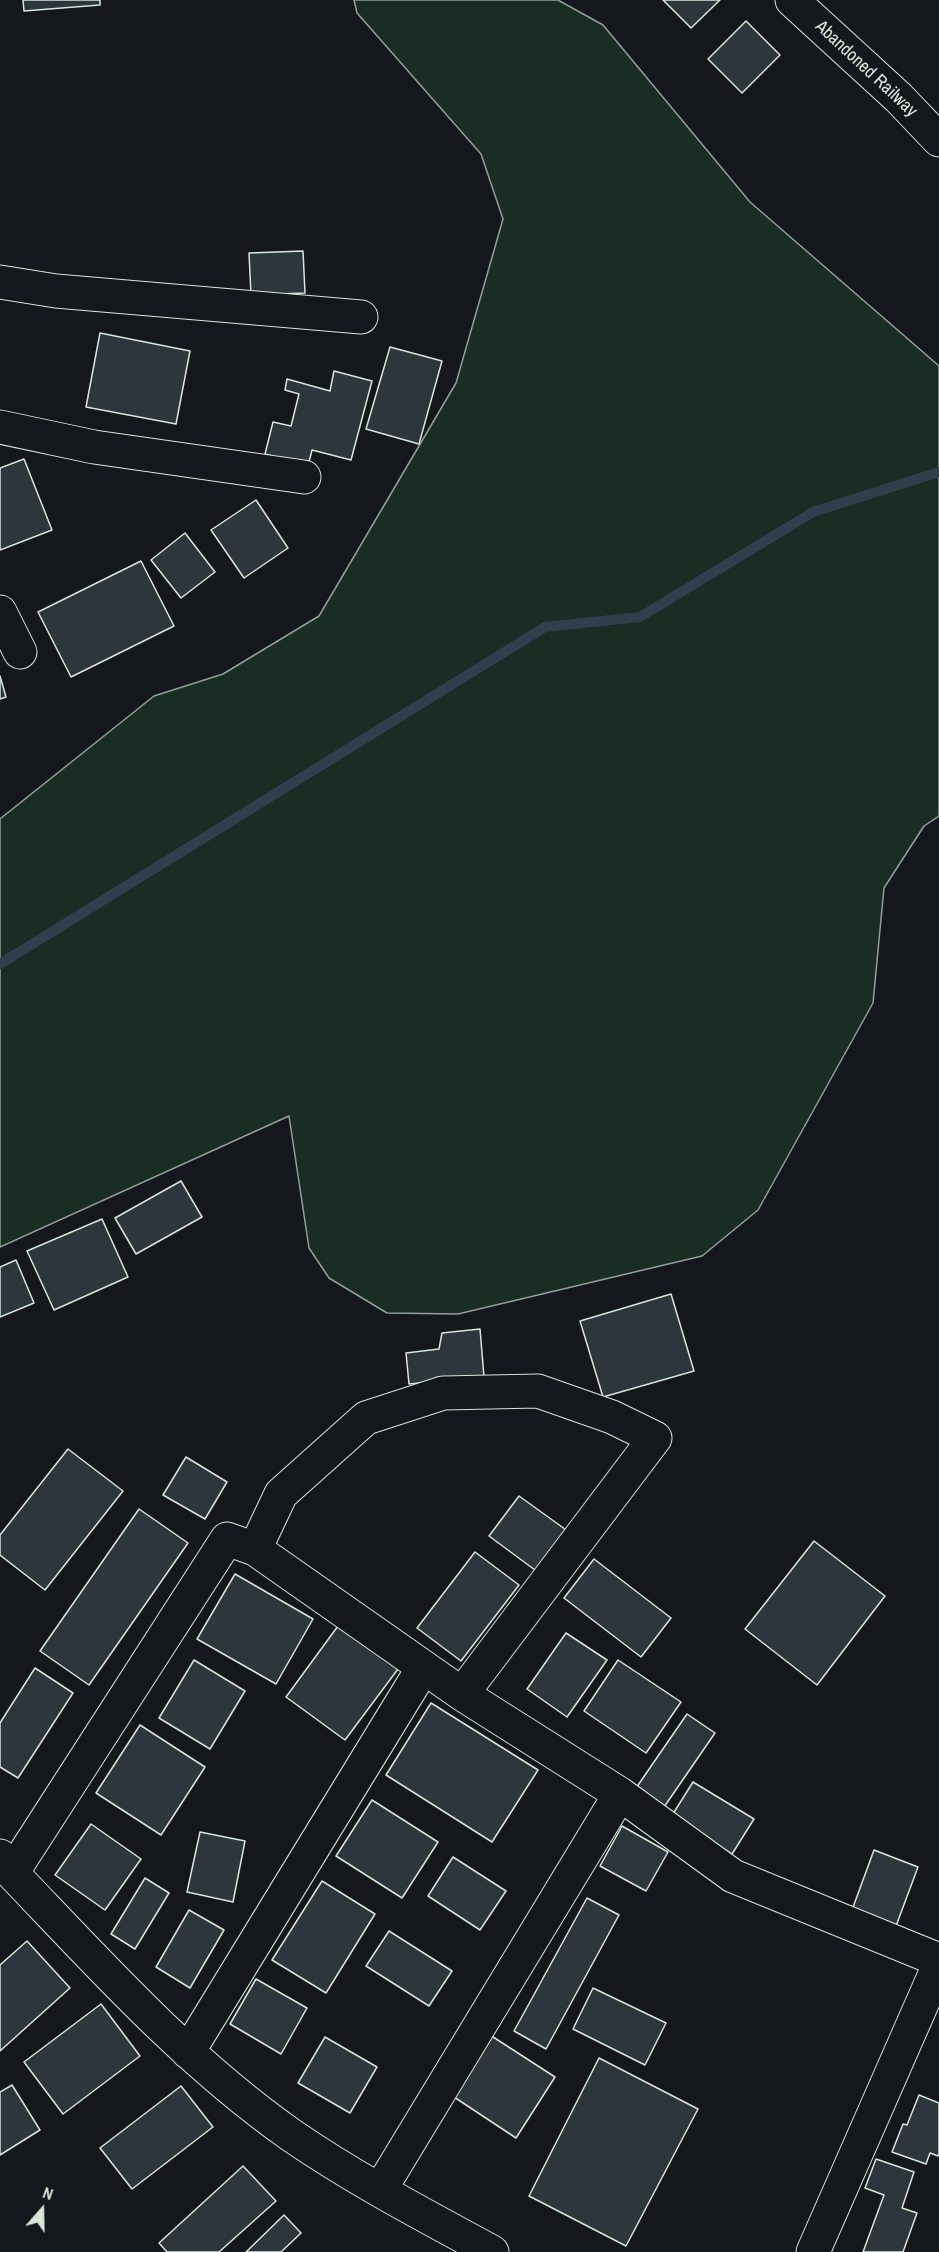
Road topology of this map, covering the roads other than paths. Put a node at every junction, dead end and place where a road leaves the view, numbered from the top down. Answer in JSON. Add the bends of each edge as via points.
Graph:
{"nodes":[{"id":1,"x":792,"y":0,"type":"edge"},
{"id":2,"x":939,"y":140,"type":"edge"},
{"id":3,"x":0,"y":282,"type":"edge"},
{"id":4,"x":361,"y":317,"type":"dead end"},
{"id":5,"x":0,"y":427,"type":"edge"},
{"id":6,"x":304,"y":477,"type":"dead end"},
{"id":7,"x":0,"y":612,"type":"edge"},
{"id":8,"x":20,"y":652,"type":"dead end"},
{"id":9,"x":255,"y":1549,"type":"junction"},
{"id":10,"x":423,"y":1668,"type":"junction"},
{"id":11,"x":462,"y":1694,"type":"junction"},
{"id":12,"x":620,"y":1794,"type":"junction"},
{"id":13,"x":6,"y":1864,"type":"edge"},
{"id":14,"x":939,"y":1960,"type":"edge"},
{"id":15,"x":939,"y":1965,"type":"edge"},
{"id":16,"x":188,"y":2052,"type":"junction"},
{"id":17,"x":380,"y":2190,"type":"junction"},
{"id":18,"x":492,"y":2252,"type":"edge"},
{"id":19,"x":813,"y":2252,"type":"edge"}],
"edges":[{"from":1,"to":2,"type":"street","name":"Abandoned Railway","via":[[900,98]]},
{"from":3,"to":4,"type":"street","via":[[56,291]]},
{"from":5,"to":6,"type":"street","via":[[94,447]]},
{"from":7,"to":8,"type":"street"},
{"from":9,"to":10,"type":"street"},
{"from":9,"to":11,"type":"street","via":[[281,1494],[366,1418],[443,1393],[538,1391],[612,1417],[655,1438]]},
{"from":9,"to":13,"type":"street","via":[[227,1539]]},
{"from":10,"to":11,"type":"street"},
{"from":10,"to":16,"type":"street"},
{"from":11,"to":12,"type":"street"},
{"from":12,"to":14,"type":"street","via":[[733,1875]]},
{"from":12,"to":17,"type":"street"},
{"from":13,"to":16,"type":"street"},
{"from":15,"to":19,"type":"street"},
{"from":16,"to":17,"type":"street","via":[[290,2134]]},
{"from":17,"to":18,"type":"street"}]}
